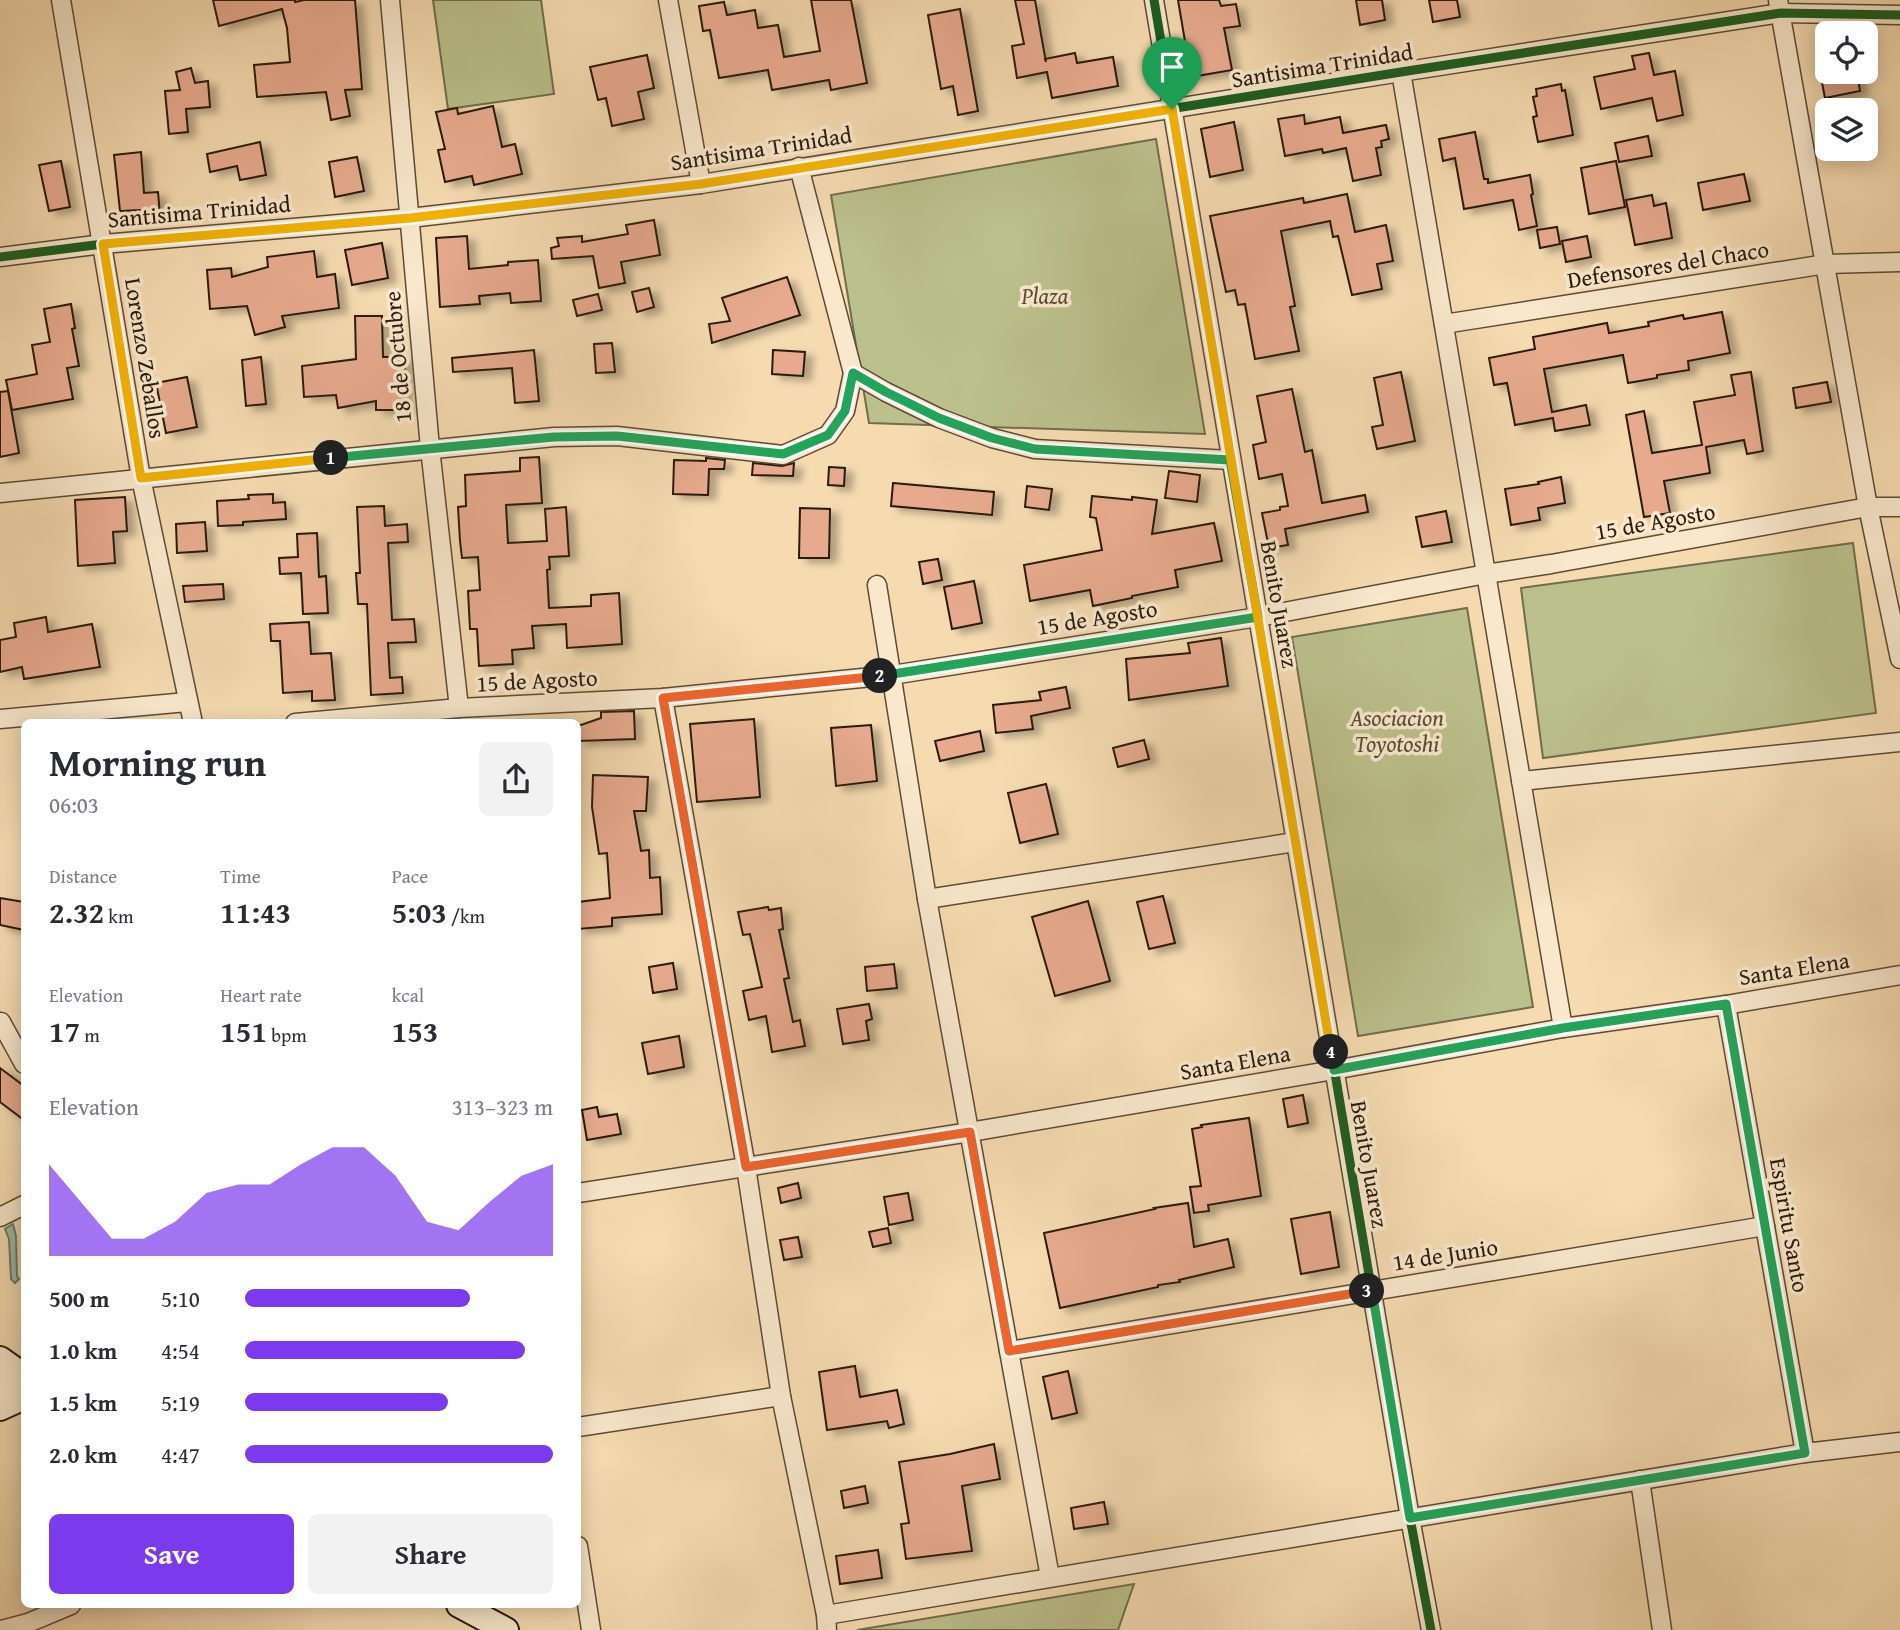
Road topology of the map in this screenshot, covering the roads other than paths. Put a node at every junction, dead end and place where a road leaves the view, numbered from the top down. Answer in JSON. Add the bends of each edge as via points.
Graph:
{"nodes":[{"id":1,"x":61,"y":0,"type":"edge"},
{"id":2,"x":390,"y":0,"type":"edge"},
{"id":3,"x":668,"y":0,"type":"edge"},
{"id":4,"x":1154,"y":0,"type":"edge"},
{"id":5,"x":1779,"y":7,"type":"edge"},
{"id":6,"x":1900,"y":15,"type":"edge"},
{"id":7,"x":1401,"y":72,"type":"junction"},
{"id":8,"x":1172,"y":109,"type":"junction"},
{"id":9,"x":799,"y":167,"type":"junction"},
{"id":10,"x":701,"y":184,"type":"junction"},
{"id":11,"x":410,"y":218,"type":"junction"},
{"id":12,"x":103,"y":244,"type":"junction"},
{"id":13,"x":0,"y":257,"type":"edge"},
{"id":14,"x":1900,"y":262,"type":"edge"},
{"id":15,"x":1826,"y":264,"type":"junction"},
{"id":16,"x":1444,"y":324,"type":"junction"},
{"id":17,"x":853,"y":373,"type":"junction"},
{"id":18,"x":430,"y":448,"type":"junction"},
{"id":19,"x":1230,"y":460,"type":"junction"},
{"id":20,"x":141,"y":478,"type":"junction"},
{"id":21,"x":0,"y":493,"type":"edge"},
{"id":22,"x":1868,"y":507,"type":"junction"},
{"id":23,"x":1900,"y":507,"type":"edge"},
{"id":24,"x":1486,"y":573,"type":"junction"},
{"id":25,"x":877,"y":585,"type":"dead end"},
{"id":26,"x":1258,"y":617,"type":"junction"},
{"id":27,"x":1900,"y":659,"type":"edge"},
{"id":28,"x":892,"y":675,"type":"junction"},
{"id":29,"x":663,"y":698,"type":"junction"},
{"id":30,"x":187,"y":702,"type":"junction"},
{"id":31,"x":448,"y":714,"type":"edge"},
{"id":32,"x":0,"y":719,"type":"edge"},
{"id":33,"x":192,"y":719,"type":"edge"},
{"id":34,"x":363,"y":719,"type":"edge"},
{"id":35,"x":1900,"y":742,"type":"edge"},
{"id":36,"x":1521,"y":781,"type":"junction"},
{"id":37,"x":1295,"y":842,"type":"junction"},
{"id":38,"x":927,"y":899,"type":"junction"},
{"id":39,"x":1900,"y":975,"type":"edge"},
{"id":40,"x":1726,"y":1004,"type":"junction"},
{"id":41,"x":1,"y":1022,"type":"edge"},
{"id":42,"x":1563,"y":1028,"type":"junction"},
{"id":43,"x":21,"y":1059,"type":"edge"},
{"id":44,"x":1334,"y":1070,"type":"junction"},
{"id":45,"x":970,"y":1132,"type":"junction"},
{"id":46,"x":746,"y":1167,"type":"junction"},
{"id":47,"x":581,"y":1193,"type":"edge"},
{"id":48,"x":21,"y":1206,"type":"edge"},
{"id":49,"x":0,"y":1217,"type":"edge"},
{"id":50,"x":1765,"y":1226,"type":"junction"},
{"id":51,"x":1372,"y":1291,"type":"junction"},
{"id":52,"x":1009,"y":1351,"type":"junction"},
{"id":53,"x":0,"y":1359,"type":"edge"},
{"id":54,"x":18,"y":1383,"type":"edge"},
{"id":55,"x":781,"y":1396,"type":"junction"},
{"id":56,"x":0,"y":1408,"type":"edge"},
{"id":57,"x":581,"y":1427,"type":"edge"},
{"id":58,"x":1900,"y":1442,"type":"edge"},
{"id":59,"x":1805,"y":1453,"type":"junction"},
{"id":60,"x":1640,"y":1480,"type":"junction"},
{"id":61,"x":1410,"y":1518,"type":"junction"},
{"id":62,"x":581,"y":1565,"type":"edge"},
{"id":63,"x":1050,"y":1577,"type":"junction"},
{"id":64,"x":64,"y":1608,"type":"edge"},
{"id":65,"x":465,"y":1608,"type":"edge"},
{"id":66,"x":827,"y":1623,"type":"edge"},
{"id":67,"x":1,"y":1630,"type":"edge"},
{"id":68,"x":506,"y":1630,"type":"edge"},
{"id":69,"x":591,"y":1630,"type":"edge"},
{"id":70,"x":1431,"y":1630,"type":"edge"},
{"id":71,"x":1662,"y":1630,"type":"edge"}],
"edges":[{"from":1,"to":12,"type":"street","name":"Lorenzo Zeballos"},
{"from":2,"to":11,"type":"street","name":"18 de Octubre"},
{"from":3,"to":10,"type":"street"},
{"from":4,"to":8,"type":"street","name":"Benito Juarez"},
{"from":5,"to":6,"type":"street","name":"Santisima Trinidad"},
{"from":5,"to":7,"type":"street","name":"Santisima Trinidad"},
{"from":5,"to":15,"type":"street"},
{"from":7,"to":8,"type":"street","name":"Santisima Trinidad"},
{"from":7,"to":16,"type":"street"},
{"from":8,"to":9,"type":"street","name":"Santisima Trinidad"},
{"from":8,"to":19,"type":"street","name":"Benito Juarez"},
{"from":9,"to":10,"type":"street","name":"Santisima Trinidad"},
{"from":9,"to":17,"type":"street"},
{"from":10,"to":11,"type":"street","name":"Santisima Trinidad"},
{"from":11,"to":12,"type":"street","name":"Santisima Trinidad"},
{"from":11,"to":18,"type":"street","name":"18 de Octubre"},
{"from":12,"to":13,"type":"street","name":"Santisima Trinidad"},
{"from":12,"to":20,"type":"street","name":"Lorenzo Zeballos"},
{"from":14,"to":15,"type":"street","name":"Defensores del Chaco"},
{"from":15,"to":16,"type":"street","name":"Defensores del Chaco"},
{"from":15,"to":22,"type":"street"},
{"from":16,"to":24,"type":"street"},
{"from":17,"to":18,"type":"street","via":[[845,411],[828,435],[783,454],[617,436]]},
{"from":17,"to":19,"type":"street","via":[[939,418],[1035,449]]},
{"from":18,"to":20,"type":"street"},
{"from":18,"to":31,"type":"street","name":"18 de Octubre"},
{"from":19,"to":26,"type":"street","name":"Benito Juarez"},
{"from":20,"to":21,"type":"street"},
{"from":20,"to":30,"type":"street","name":"Lorenzo Zeballos"},
{"from":22,"to":23,"type":"street","name":"15 de Agosto"},
{"from":22,"to":24,"type":"street","name":"15 de Agosto"},
{"from":22,"to":27,"type":"street"},
{"from":24,"to":26,"type":"street","name":"15 de Agosto"},
{"from":24,"to":36,"type":"street"},
{"from":25,"to":28,"type":"street"},
{"from":26,"to":28,"type":"street","name":"15 de Agosto"},
{"from":26,"to":37,"type":"street","name":"Benito Juarez"},
{"from":28,"to":29,"type":"street","name":"15 de Agosto"},
{"from":28,"to":38,"type":"street"},
{"from":29,"to":31,"type":"street","name":"15 de Agosto"},
{"from":29,"to":46,"type":"street"},
{"from":30,"to":32,"type":"street"},
{"from":30,"to":33,"type":"street","name":"Lorenzo Zeballos"},
{"from":31,"to":34,"type":"street","name":"15 de Agosto"},
{"from":35,"to":36,"type":"street"},
{"from":36,"to":42,"type":"street"},
{"from":37,"to":38,"type":"street"},
{"from":37,"to":44,"type":"street","name":"Benito Juarez"},
{"from":38,"to":45,"type":"street"},
{"from":39,"to":40,"type":"street","name":"Santa Elena"},
{"from":40,"to":42,"type":"street","name":"Santa Elena"},
{"from":40,"to":50,"type":"street","name":"Espiritu Santo"},
{"from":41,"to":43,"type":"street"},
{"from":42,"to":44,"type":"street","name":"Santa Elena"},
{"from":44,"to":45,"type":"street","name":"Santa Elena"},
{"from":44,"to":51,"type":"street","name":"Benito Juarez"},
{"from":45,"to":46,"type":"street","name":"Santa Elena"},
{"from":45,"to":52,"type":"street"},
{"from":46,"to":47,"type":"street","name":"Santa Elena"},
{"from":46,"to":55,"type":"street"},
{"from":48,"to":49,"type":"street"},
{"from":50,"to":51,"type":"street","name":"14 de Junio"},
{"from":50,"to":59,"type":"street","name":"Espiritu Santo"},
{"from":51,"to":52,"type":"street","name":"14 de Junio"},
{"from":51,"to":61,"type":"street","name":"Benito Juarez"},
{"from":52,"to":63,"type":"street"},
{"from":53,"to":54,"type":"main road"},
{"from":54,"to":56,"type":"main road"},
{"from":55,"to":57,"type":"street"},
{"from":55,"to":66,"type":"street"},
{"from":58,"to":59,"type":"street"},
{"from":59,"to":60,"type":"street"},
{"from":60,"to":61,"type":"street"},
{"from":60,"to":71,"type":"street"},
{"from":61,"to":63,"type":"street"},
{"from":61,"to":70,"type":"street","name":"Benito Juarez"},
{"from":62,"to":69,"type":"street"},
{"from":63,"to":66,"type":"street"},
{"from":64,"to":67,"type":"street"},
{"from":65,"to":68,"type":"main road"}]}
